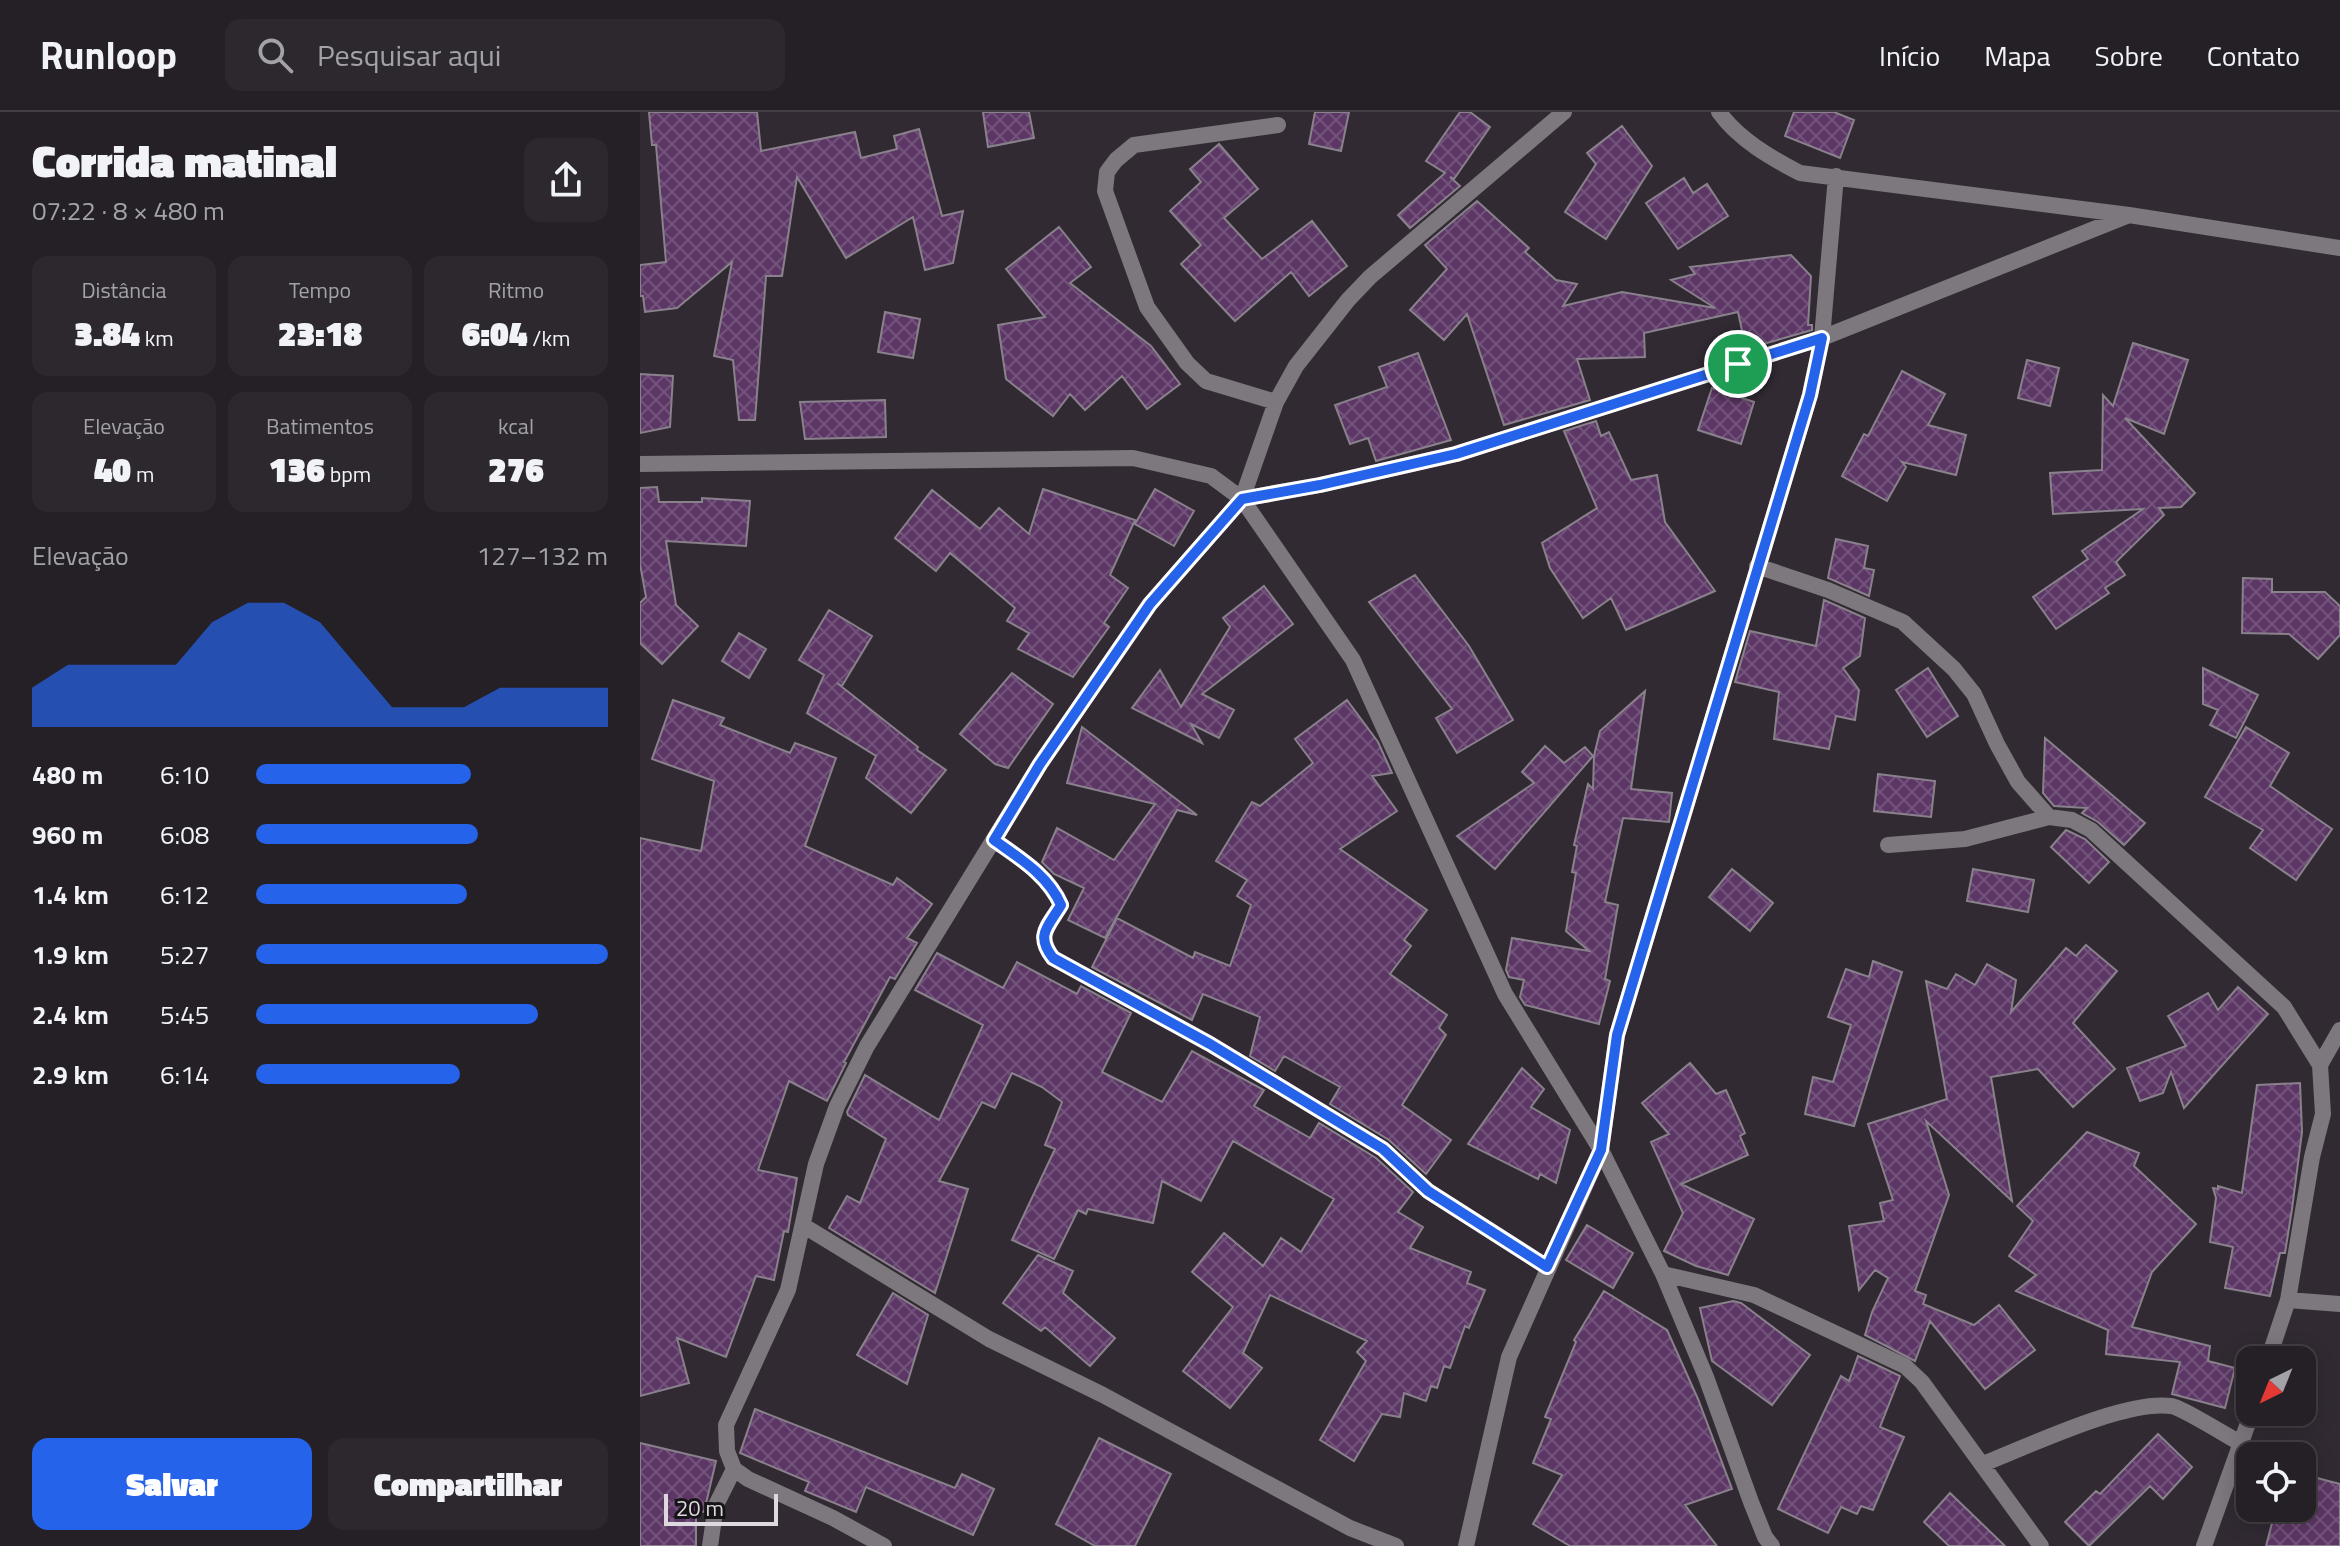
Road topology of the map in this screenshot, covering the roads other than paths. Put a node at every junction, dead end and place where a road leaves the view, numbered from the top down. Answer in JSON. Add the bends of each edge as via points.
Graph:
{"nodes":[{"id":1,"x":1564,"y":112,"type":"edge"},
{"id":2,"x":1719,"y":112,"type":"edge"},
{"id":3,"x":1278,"y":125,"type":"dead end"},
{"id":4,"x":1836,"y":176,"type":"junction"},
{"id":5,"x":2129,"y":215,"type":"junction"},
{"id":6,"x":2340,"y":248,"type":"edge"},
{"id":7,"x":1822,"y":338,"type":"junction"},
{"id":8,"x":1276,"y":402,"type":"junction"},
{"id":9,"x":640,"y":464,"type":"edge"},
{"id":10,"x":1242,"y":499,"type":"junction"},
{"id":11,"x":1757,"y":566,"type":"junction"},
{"id":12,"x":2049,"y":817,"type":"junction"},
{"id":13,"x":994,"y":840,"type":"junction"},
{"id":14,"x":1888,"y":845,"type":"dead end"},
{"id":15,"x":2340,"y":1030,"type":"edge"},
{"id":16,"x":2320,"y":1065,"type":"junction"},
{"id":17,"x":1601,"y":1150,"type":"junction"},
{"id":18,"x":804,"y":1226,"type":"junction"},
{"id":19,"x":1547,"y":1267,"type":"junction"},
{"id":20,"x":1663,"y":1274,"type":"junction"},
{"id":21,"x":2288,"y":1300,"type":"junction"},
{"id":22,"x":2340,"y":1304,"type":"edge"},
{"id":23,"x":2273,"y":1346,"type":"edge"},
{"id":24,"x":2238,"y":1442,"type":"edge"},
{"id":25,"x":2236,"y":1460,"type":"edge"},
{"id":26,"x":1983,"y":1464,"type":"junction"},
{"id":27,"x":734,"y":1469,"type":"junction"},
{"id":28,"x":710,"y":1546,"type":"edge"},
{"id":29,"x":884,"y":1546,"type":"edge"},
{"id":30,"x":1396,"y":1546,"type":"edge"},
{"id":31,"x":1466,"y":1546,"type":"edge"},
{"id":32,"x":1772,"y":1546,"type":"edge"},
{"id":33,"x":2041,"y":1546,"type":"edge"},
{"id":34,"x":2204,"y":1546,"type":"edge"}],
"edges":[{"from":1,"to":8,"type":"street","via":[[1370,277],[1296,366]]},
{"from":2,"to":4,"type":"street","via":[[1771,158],[1800,173]]},
{"from":3,"to":8,"type":"street","via":[[1134,145],[1107,172],[1105,191],[1147,307],[1187,363],[1206,381]]},
{"from":4,"to":5,"type":"street"},
{"from":4,"to":7,"type":"street"},
{"from":5,"to":6,"type":"street"},
{"from":5,"to":7,"type":"street"},
{"from":7,"to":10,"type":"street","via":[[1456,454]]},
{"from":7,"to":11,"type":"street","via":[[1810,395]]},
{"from":8,"to":10,"type":"street"},
{"from":9,"to":10,"type":"street","via":[[1133,458],[1211,476]]},
{"from":10,"to":13,"type":"street","via":[[1150,604]]},
{"from":10,"to":17,"type":"street","via":[[1353,660],[1505,994]]},
{"from":11,"to":12,"type":"street","via":[[1903,622],[1974,694],[2018,782]]},
{"from":11,"to":17,"type":"street","via":[[1617,1035]]},
{"from":12,"to":14,"type":"street","via":[[1965,839]]},
{"from":12,"to":16,"type":"street","via":[[2091,830],[2273,996]]},
{"from":13,"to":18,"type":"street","via":[[843,1094],[816,1164]]},
{"from":13,"to":19,"type":"street","via":[[1055,891],[1061,905],[1043,935],[1053,958],[1210,1044],[1383,1149],[1428,1191]]},
{"from":15,"to":16,"type":"street"},
{"from":16,"to":21,"type":"street","via":[[2323,1114]]},
{"from":17,"to":19,"type":"street"},
{"from":17,"to":20,"type":"street"},
{"from":18,"to":27,"type":"street","via":[[788,1290],[726,1425]]},
{"from":18,"to":30,"type":"street","via":[[989,1339],[1350,1528]]},
{"from":19,"to":31,"type":"street","via":[[1509,1357]]},
{"from":20,"to":26,"type":"street","via":[[1754,1295],[1905,1366]]},
{"from":20,"to":32,"type":"street"},
{"from":21,"to":22,"type":"street"},
{"from":21,"to":23,"type":"street"},
{"from":24,"to":26,"type":"street","via":[[2174,1406],[2142,1407]]},
{"from":25,"to":34,"type":"street"},
{"from":26,"to":33,"type":"street"},
{"from":27,"to":28,"type":"street","via":[[716,1505]]},
{"from":27,"to":29,"type":"street"}]}
